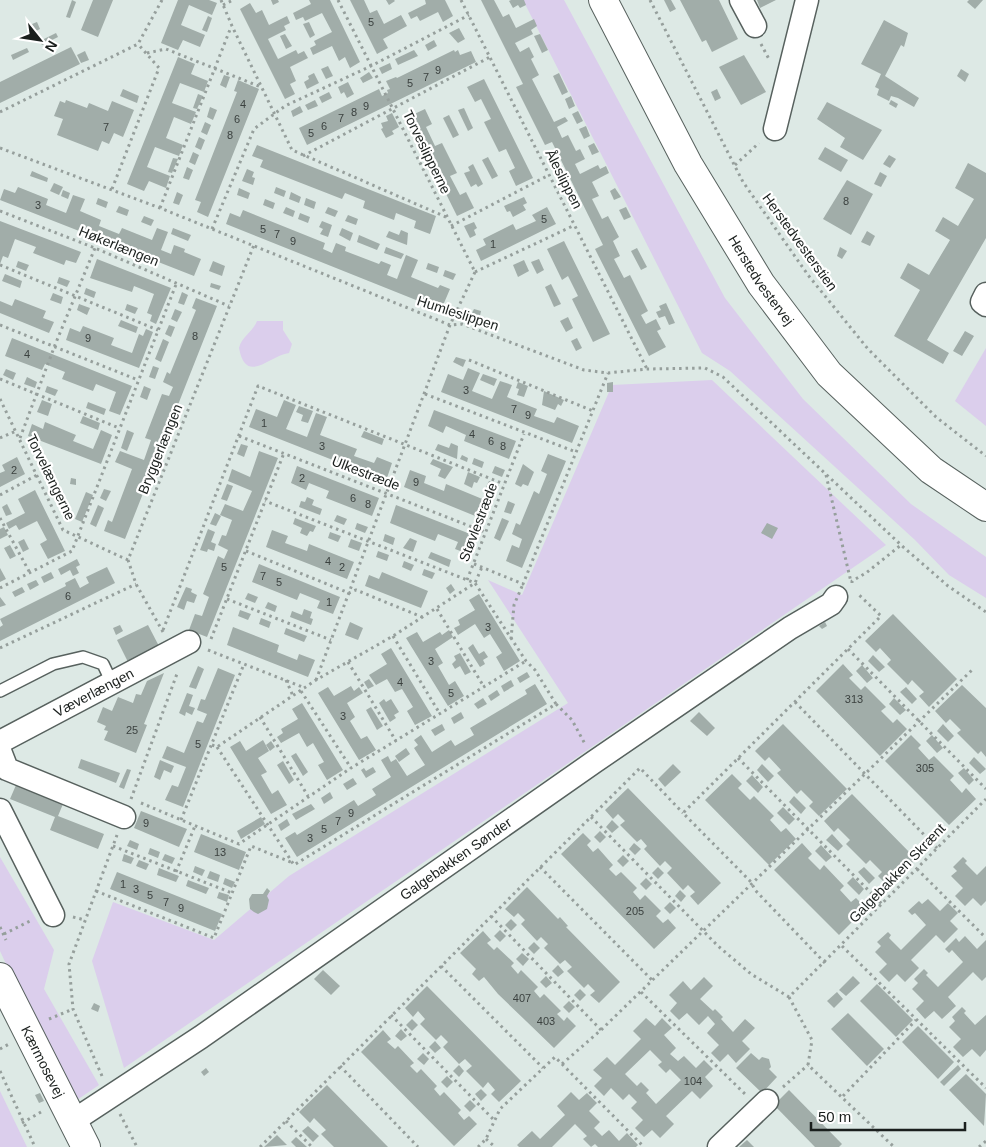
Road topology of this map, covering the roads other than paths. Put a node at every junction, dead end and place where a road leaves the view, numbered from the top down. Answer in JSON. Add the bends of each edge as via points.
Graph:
{"nodes":[{"id":1,"x":603,"y":0,"type":"edge"},
{"id":2,"x":741,"y":0,"type":"edge"},
{"id":3,"x":807,"y":0,"type":"edge"},
{"id":4,"x":755,"y":26,"type":"road end"},
{"id":5,"x":775,"y":129,"type":"road end"},
{"id":6,"x":986,"y":294,"type":"edge"},
{"id":7,"x":986,"y":304,"type":"edge"},
{"id":8,"x":986,"y":506,"type":"edge"},
{"id":9,"x":844,"y":589,"type":"road end"},
{"id":10,"x":198,"y":646,"type":"road end"},
{"id":11,"x":112,"y":683,"type":"junction"},
{"id":12,"x":0,"y":691,"type":"edge"},
{"id":13,"x":0,"y":742,"type":"edge"},
{"id":14,"x":0,"y":751,"type":"edge"},
{"id":15,"x":127,"y":808,"type":"road end"},
{"id":16,"x":0,"y":810,"type":"edge"},
{"id":17,"x":45,"y":916,"type":"road end"},
{"id":18,"x":0,"y":977,"type":"edge"},
{"id":19,"x":763,"y":1104,"type":"road end"},
{"id":20,"x":73,"y":1121,"type":"junction"},
{"id":21,"x":86,"y":1147,"type":"edge"},
{"id":22,"x":719,"y":1147,"type":"edge"}],
"edges":[{"from":1,"to":8,"type":"street","name":"Herstedvestervej","via":[[688,164],[761,284],[829,374],[931,470]]},
{"from":2,"to":4,"type":"street"},
{"from":3,"to":5,"type":"street"},
{"from":6,"to":7,"type":"street","via":[[982,302]]},
{"from":9,"to":20,"type":"street","name":"Galgebakken Sønder","via":[[831,604],[790,628],[201,1037]]},
{"from":10,"to":11,"type":"street","name":"Væverlængen"},
{"from":11,"to":12,"type":"lane","via":[[103,664],[83,657],[52,664]]},
{"from":11,"to":13,"type":"street","name":"Væverlængen"},
{"from":14,"to":15,"type":"street","via":[[7,769]]},
{"from":16,"to":17,"type":"street"},
{"from":18,"to":20,"type":"street","name":"Kærmosevej"},
{"from":19,"to":22,"type":"street"},
{"from":20,"to":21,"type":"street","name":"Kærmosevej"}]}
